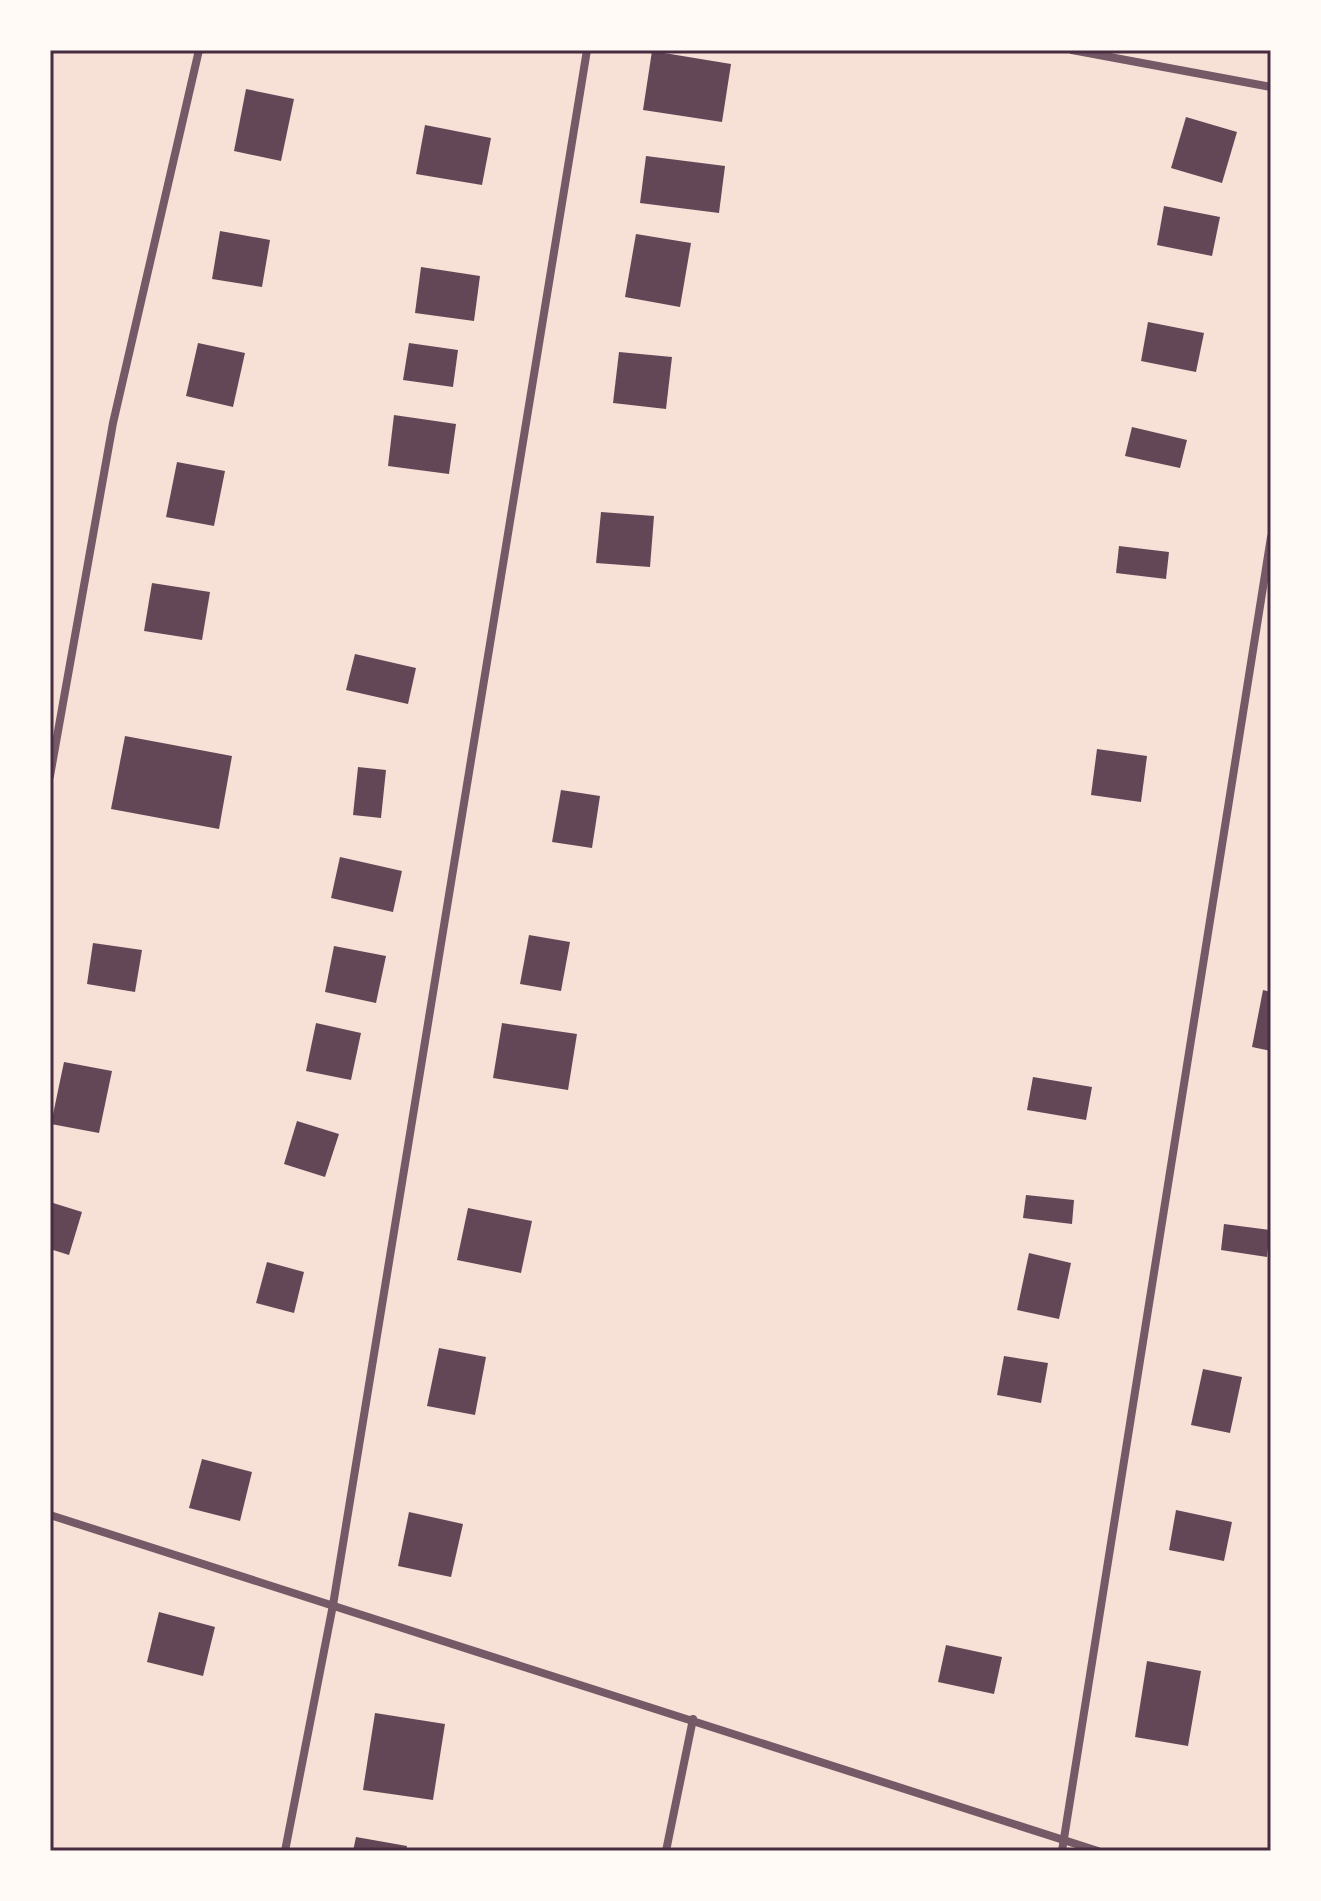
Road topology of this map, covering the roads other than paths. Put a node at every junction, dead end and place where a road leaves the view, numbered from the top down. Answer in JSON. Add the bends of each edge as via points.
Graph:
{"nodes":[{"id":1,"x":199,"y":50,"type":"edge"},
{"id":2,"x":587,"y":50,"type":"edge"},
{"id":3,"x":1072,"y":50,"type":"edge"},
{"id":4,"x":1271,"y":87,"type":"edge"},
{"id":5,"x":1271,"y":537,"type":"edge"},
{"id":6,"x":50,"y":776,"type":"edge"},
{"id":7,"x":50,"y":1515,"type":"edge"},
{"id":8,"x":333,"y":1605,"type":"junction"},
{"id":9,"x":693,"y":1719,"type":"junction"},
{"id":10,"x":1064,"y":1841,"type":"junction"},
{"id":11,"x":285,"y":1851,"type":"edge"},
{"id":12,"x":666,"y":1851,"type":"edge"},
{"id":13,"x":1062,"y":1851,"type":"edge"},
{"id":14,"x":1098,"y":1851,"type":"edge"}],
"edges":[{"from":1,"to":6,"type":"street","via":[[113,423]]},
{"from":2,"to":8,"type":"street"},
{"from":3,"to":4,"type":"street"},
{"from":5,"to":10,"type":"street"},
{"from":7,"to":8,"type":"street"},
{"from":8,"to":9,"type":"street"},
{"from":8,"to":11,"type":"street"},
{"from":9,"to":10,"type":"street"},
{"from":9,"to":12,"type":"street"},
{"from":10,"to":13,"type":"street"},
{"from":10,"to":14,"type":"street"}]}
